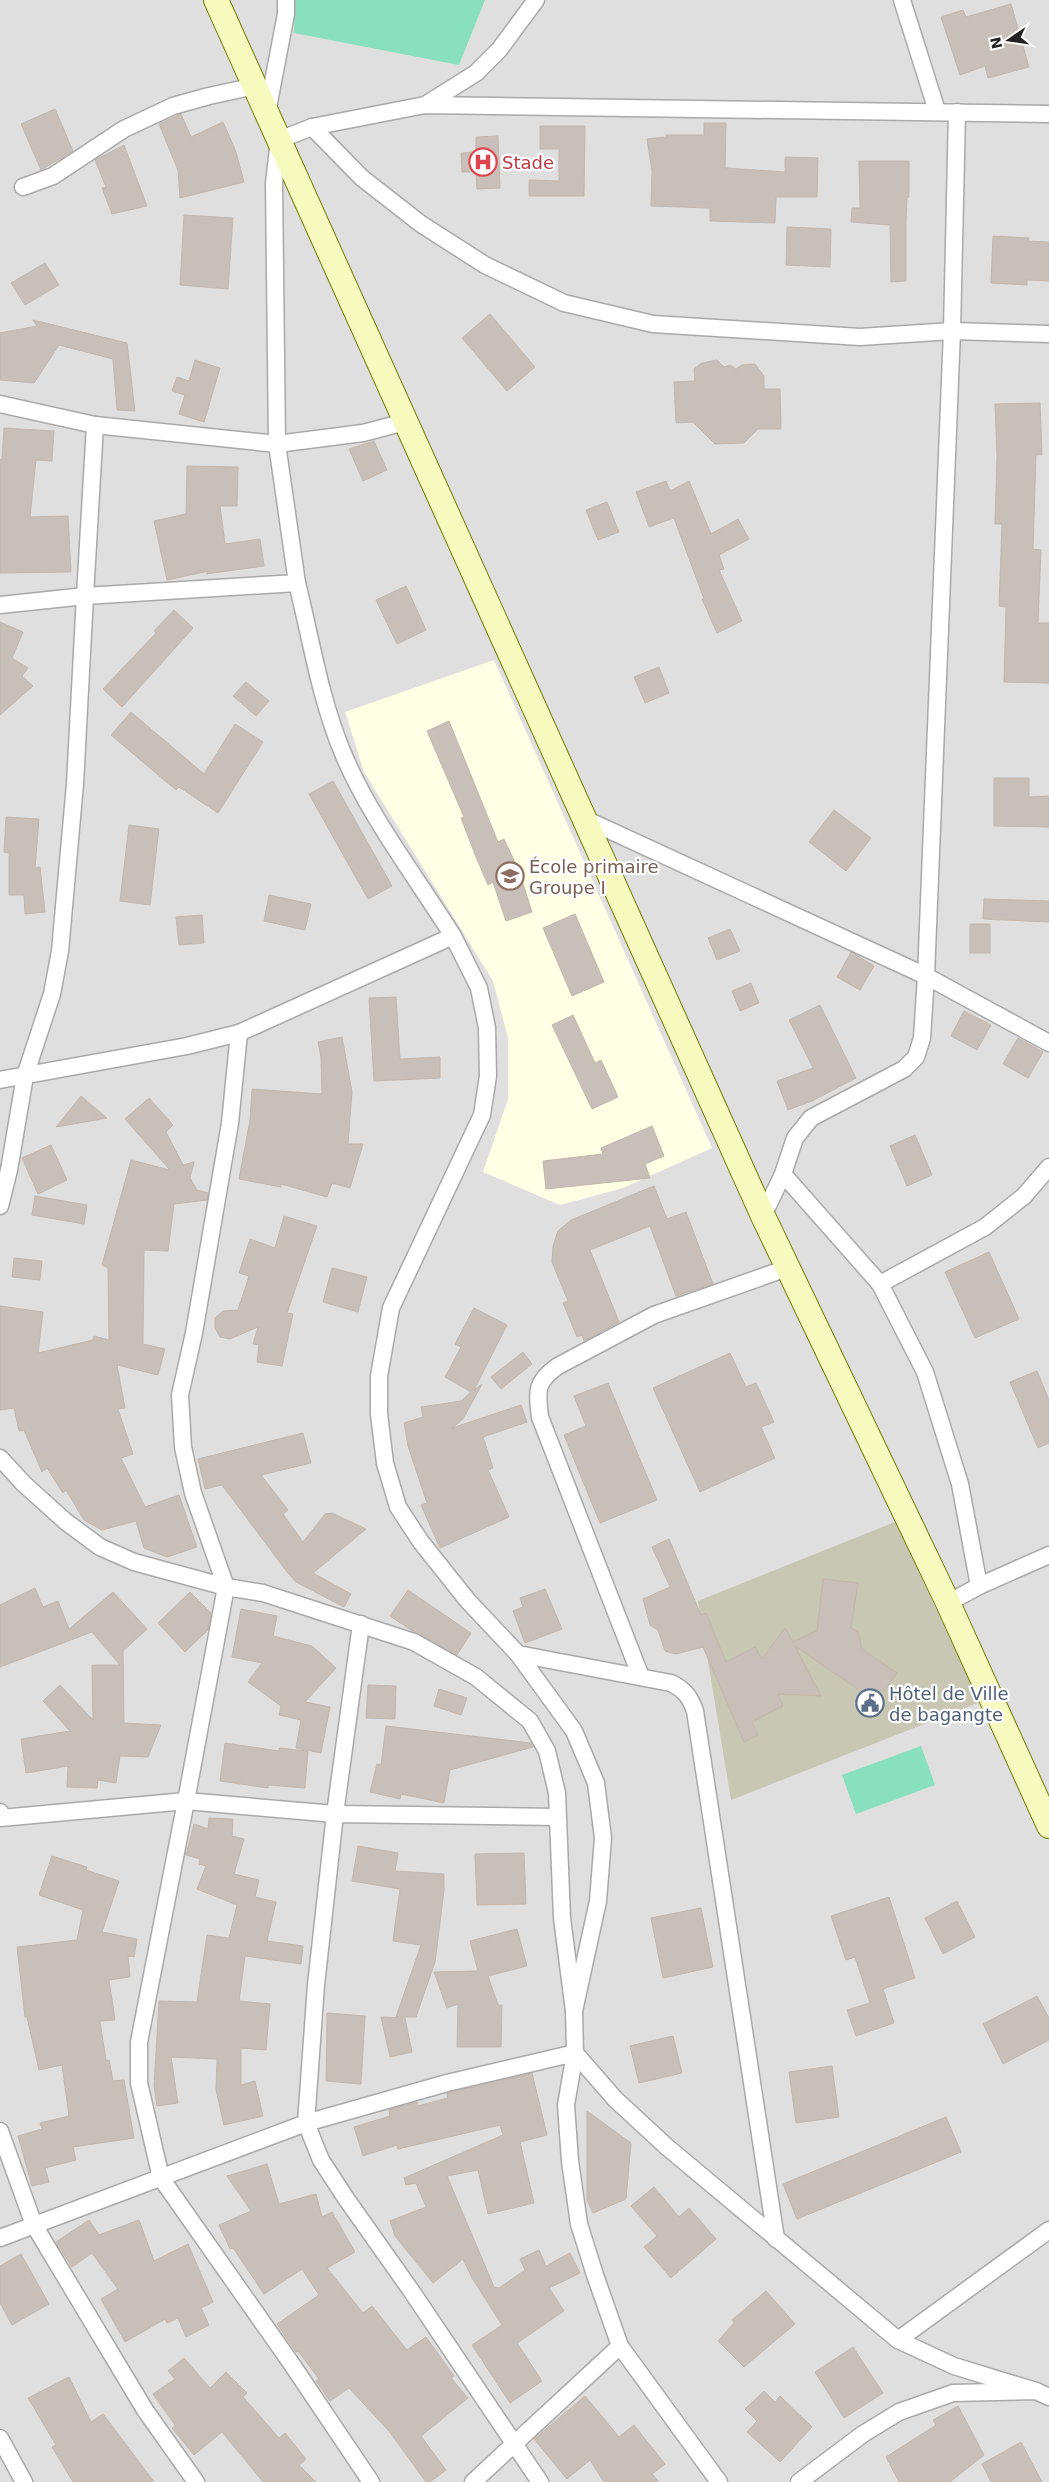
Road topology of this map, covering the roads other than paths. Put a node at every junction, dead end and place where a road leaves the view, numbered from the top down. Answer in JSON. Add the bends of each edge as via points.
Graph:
{"nodes":[{"id":1,"x":216,"y":0,"type":"edge"},
{"id":2,"x":286,"y":0,"type":"edge"},
{"id":3,"x":536,"y":0,"type":"edge"},
{"id":4,"x":902,"y":0,"type":"edge"},
{"id":5,"x":255,"y":86,"type":"junction"},
{"id":6,"x":426,"y":105,"type":"junction"},
{"id":7,"x":937,"y":111,"type":"junction"},
{"id":8,"x":957,"y":112,"type":"junction"},
{"id":9,"x":267,"y":113,"type":"junction"},
{"id":10,"x":1049,"y":114,"type":"edge"},
{"id":11,"x":312,"y":127,"type":"junction"},
{"id":12,"x":279,"y":140,"type":"junction"},
{"id":13,"x":23,"y":187,"type":"dead end"},
{"id":14,"x":952,"y":332,"type":"junction"},
{"id":15,"x":1049,"y":334,"type":"edge"},
{"id":16,"x":0,"y":404,"type":"edge"},
{"id":17,"x":405,"y":422,"type":"junction"},
{"id":18,"x":95,"y":425,"type":"junction"},
{"id":19,"x":277,"y":444,"type":"junction"},
{"id":20,"x":297,"y":583,"type":"junction"},
{"id":21,"x":85,"y":596,"type":"junction"},
{"id":22,"x":0,"y":605,"type":"edge"},
{"id":23,"x":585,"y":819,"type":"junction"},
{"id":24,"x":453,"y":936,"type":"junction"},
{"id":25,"x":926,"y":976,"type":"junction"},
{"id":26,"x":239,"y":1033,"type":"junction"},
{"id":27,"x":1049,"y":1043,"type":"edge"},
{"id":28,"x":25,"y":1076,"type":"junction"},
{"id":29,"x":0,"y":1080,"type":"edge"},
{"id":30,"x":1049,"y":1167,"type":"edge"},
{"id":31,"x":783,"y":1174,"type":"junction"},
{"id":32,"x":0,"y":1206,"type":"edge"},
{"id":33,"x":763,"y":1216,"type":"junction"},
{"id":34,"x":790,"y":1268,"type":"junction"},
{"id":35,"x":880,"y":1284,"type":"junction"},
{"id":36,"x":0,"y":1458,"type":"edge"},
{"id":37,"x":1049,"y":1555,"type":"edge"},
{"id":38,"x":979,"y":1586,"type":"junction"},
{"id":39,"x":226,"y":1587,"type":"junction"},
{"id":40,"x":948,"y":1603,"type":"junction"},
{"id":41,"x":361,"y":1624,"type":"junction"},
{"id":42,"x":518,"y":1654,"type":"junction"},
{"id":43,"x":641,"y":1677,"type":"junction"},
{"id":44,"x":186,"y":1802,"type":"junction"},
{"id":45,"x":335,"y":1814,"type":"junction"},
{"id":46,"x":557,"y":1817,"type":"junction"},
{"id":47,"x":0,"y":1821,"type":"edge"},
{"id":48,"x":1049,"y":1826,"type":"edge"},
{"id":49,"x":574,"y":2011,"type":"junction"},
{"id":50,"x":575,"y":2053,"type":"junction"},
{"id":51,"x":306,"y":2123,"type":"junction"},
{"id":52,"x":0,"y":2131,"type":"edge"},
{"id":53,"x":162,"y":2178,"type":"junction"},
{"id":54,"x":34,"y":2225,"type":"junction"},
{"id":55,"x":1049,"y":2230,"type":"edge"},
{"id":56,"x":0,"y":2238,"type":"edge"},
{"id":57,"x":776,"y":2238,"type":"junction"},
{"id":58,"x":898,"y":2340,"type":"junction"},
{"id":59,"x":620,"y":2346,"type":"junction"},
{"id":60,"x":1042,"y":2394,"type":"edge"},
{"id":61,"x":0,"y":2438,"type":"edge"},
{"id":62,"x":514,"y":2444,"type":"junction"},
{"id":63,"x":24,"y":2482,"type":"edge"},
{"id":64,"x":196,"y":2482,"type":"edge"},
{"id":65,"x":371,"y":2482,"type":"edge"},
{"id":66,"x":473,"y":2482,"type":"edge"},
{"id":67,"x":540,"y":2482,"type":"edge"},
{"id":68,"x":719,"y":2482,"type":"edge"},
{"id":69,"x":800,"y":2482,"type":"edge"}],
"edges":[{"from":1,"to":5,"type":"street"},
{"from":2,"to":9,"type":"street"},
{"from":3,"to":6,"type":"street","via":[[499,50],[476,73]]},
{"from":4,"to":7,"type":"street"},
{"from":5,"to":9,"type":"street"},
{"from":5,"to":13,"type":"street","via":[[173,106],[124,129],[52,176]]},
{"from":6,"to":7,"type":"street"},
{"from":6,"to":11,"type":"street"},
{"from":7,"to":8,"type":"street"},
{"from":8,"to":10,"type":"street"},
{"from":8,"to":14,"type":"street"},
{"from":9,"to":12,"type":"street"},
{"from":11,"to":12,"type":"street"},
{"from":11,"to":14,"type":"street","via":[[362,178],[421,224],[485,265],[564,303],[653,324],[860,337]]},
{"from":12,"to":17,"type":"street"},
{"from":12,"to":19,"type":"street","via":[[274,183]]},
{"from":14,"to":15,"type":"street"},
{"from":14,"to":25,"type":"street"},
{"from":16,"to":18,"type":"street"},
{"from":17,"to":19,"type":"street","via":[[363,433]]},
{"from":17,"to":23,"type":"street"},
{"from":18,"to":19,"type":"street"},
{"from":18,"to":21,"type":"street"},
{"from":19,"to":20,"type":"street"},
{"from":20,"to":21,"type":"street"},
{"from":20,"to":24,"type":"street","via":[[328,712],[342,750],[360,789]]},
{"from":21,"to":22,"type":"street"},
{"from":21,"to":28,"type":"street","via":[[75,784],[60,951],[52,994]]},
{"from":23,"to":25,"type":"street"},
{"from":23,"to":33,"type":"street"},
{"from":24,"to":26,"type":"street"},
{"from":24,"to":42,"type":"street","via":[[479,988],[487,1028],[488,1076],[482,1115],[391,1308],[379,1376],[379,1414],[385,1463],[398,1507],[468,1601]]},
{"from":25,"to":27,"type":"street"},
{"from":25,"to":31,"type":"street","via":[[922,1038],[916,1057],[904,1068],[811,1118],[795,1138]]},
{"from":26,"to":28,"type":"street"},
{"from":26,"to":39,"type":"street","via":[[230,1123],[194,1333],[180,1395],[183,1446],[191,1484]]},
{"from":28,"to":29,"type":"street"},
{"from":28,"to":32,"type":"street"},
{"from":30,"to":35,"type":"street","via":[[1024,1196],[985,1227]]},
{"from":31,"to":33,"type":"street"},
{"from":31,"to":35,"type":"street"},
{"from":33,"to":34,"type":"street"},
{"from":34,"to":40,"type":"street"},
{"from":34,"to":43,"type":"street","via":[[654,1315],[544,1376],[538,1394],[540,1417]]},
{"from":35,"to":38,"type":"street","via":[[925,1372],[960,1484]]},
{"from":36,"to":39,"type":"street","via":[[65,1521],[100,1547],[134,1562]]},
{"from":37,"to":38,"type":"street"},
{"from":38,"to":40,"type":"street"},
{"from":39,"to":41,"type":"street","via":[[263,1592]]},
{"from":39,"to":44,"type":"street"},
{"from":40,"to":48,"type":"street"},
{"from":41,"to":45,"type":"street"},
{"from":41,"to":46,"type":"street","via":[[414,1642],[468,1673],[530,1721],[547,1751],[557,1793]]},
{"from":42,"to":43,"type":"street"},
{"from":42,"to":49,"type":"street","via":[[574,1731],[596,1783],[602,1838],[598,1901]]},
{"from":43,"to":57,"type":"street","via":[[671,1682],[684,1690],[694,1711]]},
{"from":44,"to":45,"type":"street"},
{"from":44,"to":47,"type":"street"},
{"from":44,"to":53,"type":"street","via":[[138,2042],[139,2083]]},
{"from":45,"to":46,"type":"street"},
{"from":45,"to":51,"type":"street","via":[[316,1985]]},
{"from":46,"to":49,"type":"street","via":[[562,1918]]},
{"from":49,"to":50,"type":"street"},
{"from":50,"to":51,"type":"street","via":[[447,2083]]},
{"from":50,"to":57,"type":"street","via":[[616,2100],[666,2147]]},
{"from":50,"to":59,"type":"street","via":[[566,2105],[579,2224]]},
{"from":51,"to":53,"type":"street"},
{"from":51,"to":62,"type":"street","via":[[321,2160],[340,2190]]},
{"from":52,"to":54,"type":"street"},
{"from":53,"to":54,"type":"street"},
{"from":53,"to":65,"type":"street"},
{"from":54,"to":56,"type":"street"},
{"from":54,"to":64,"type":"street","via":[[145,2410]]},
{"from":55,"to":58,"type":"street"},
{"from":57,"to":58,"type":"street"},
{"from":58,"to":60,"type":"street","via":[[954,2366]]},
{"from":59,"to":62,"type":"street"},
{"from":59,"to":68,"type":"street"},
{"from":60,"to":69,"type":"street","via":[[953,2393],[898,2412]]},
{"from":61,"to":63,"type":"street"},
{"from":62,"to":66,"type":"street"},
{"from":62,"to":67,"type":"street"}]}
